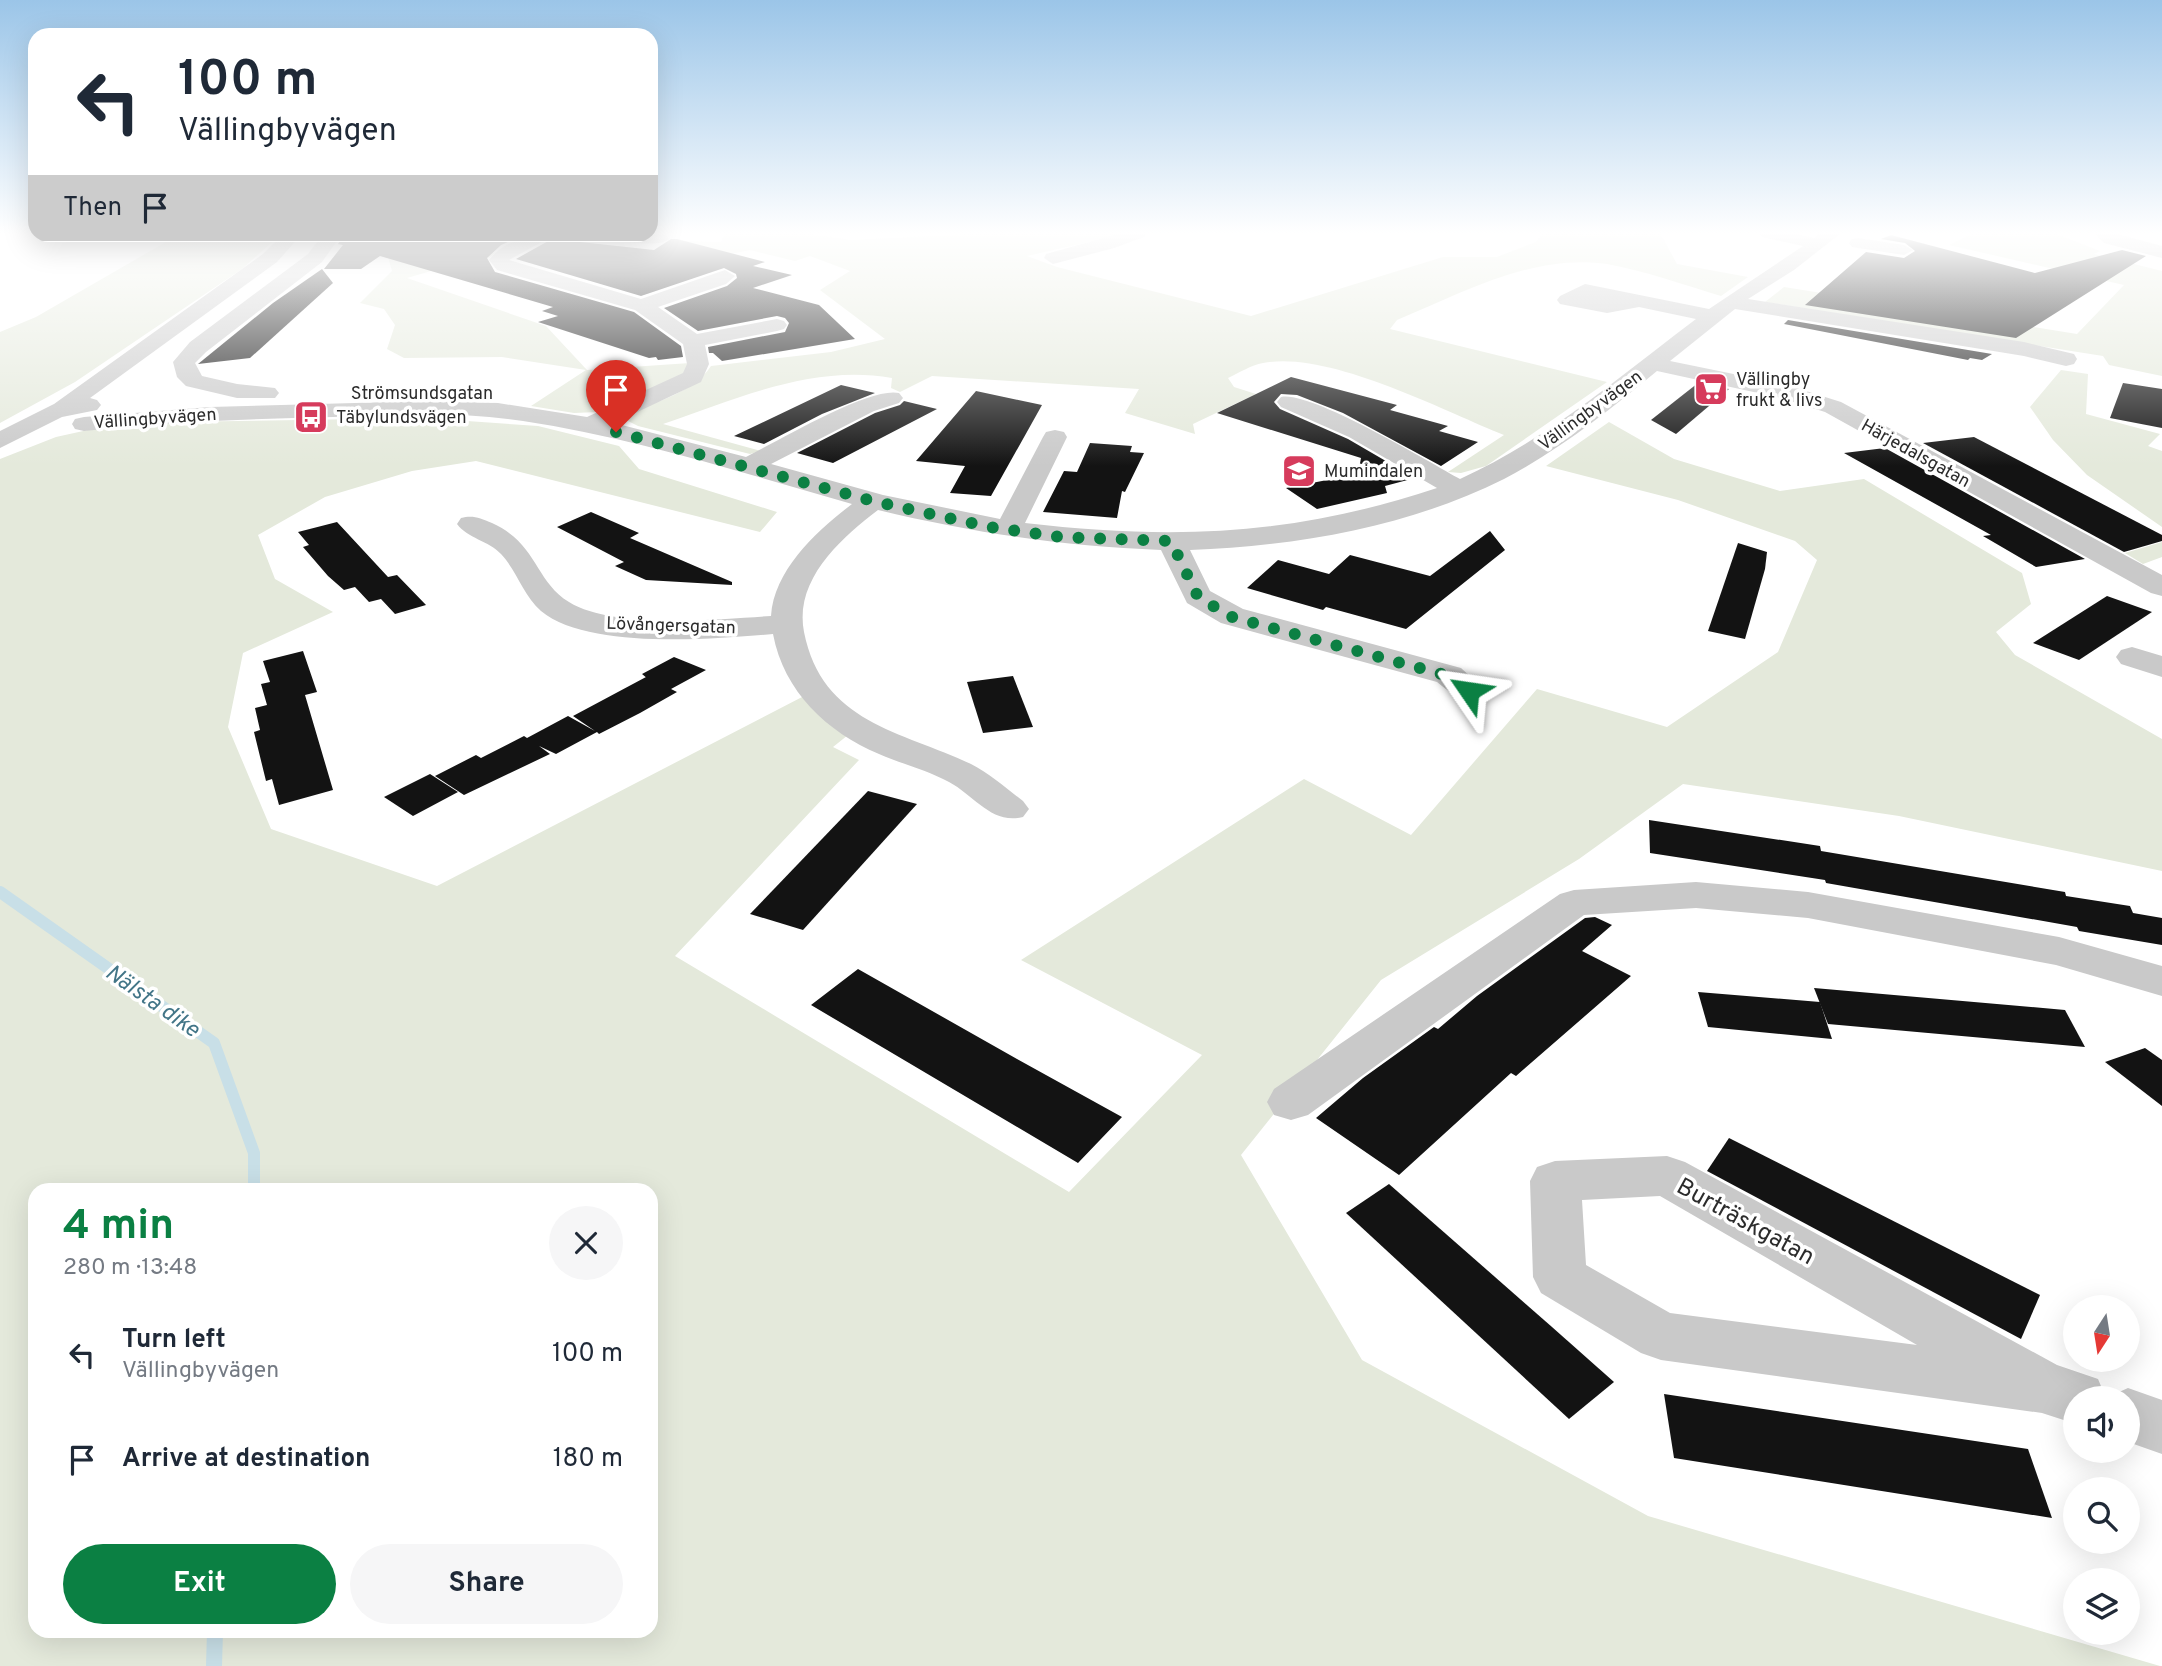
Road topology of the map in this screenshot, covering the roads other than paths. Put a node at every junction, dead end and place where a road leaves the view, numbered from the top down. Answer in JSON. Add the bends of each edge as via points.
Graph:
{"nodes":[{"id":1,"x":196,"y":311,"type":"edge"},
{"id":2,"x":246,"y":311,"type":"edge"},
{"id":3,"x":649,"y":311,"type":"edge"},
{"id":4,"x":1720,"y":311,"type":"edge"},
{"id":5,"x":1735,"y":311,"type":"edge"},
{"id":6,"x":777,"y":325,"type":"dead end"},
{"id":7,"x":693,"y":341,"type":"junction"},
{"id":8,"x":2066,"y":359,"type":"dead end"},
{"id":9,"x":1653,"y":364,"type":"junction"},
{"id":10,"x":114,"y":369,"type":"junction"},
{"id":11,"x":891,"y":398,"type":"dead end"},
{"id":12,"x":1289,"y":402,"type":"dead end"},
{"id":13,"x":104,"y":406,"type":"junction"},
{"id":14,"x":487,"y":410,"type":"junction"},
{"id":15,"x":226,"y":412,"type":"junction"},
{"id":16,"x":65,"y":419,"type":"junction"},
{"id":17,"x":590,"y":425,"type":"junction"},
{"id":18,"x":1055,"y":437,"type":"dead end"},
{"id":19,"x":0,"y":441,"type":"edge"},
{"id":20,"x":0,"y":450,"type":"edge"},
{"id":21,"x":748,"y":466,"type":"junction"},
{"id":22,"x":1459,"y":489,"type":"junction"},
{"id":23,"x":873,"y":501,"type":"junction"},
{"id":24,"x":471,"y":524,"type":"dead end"},
{"id":25,"x":1008,"y":530,"type":"junction"},
{"id":26,"x":1171,"y":541,"type":"junction"},
{"id":27,"x":2162,"y":587,"type":"edge"},
{"id":28,"x":785,"y":624,"type":"junction"},
{"id":29,"x":1469,"y":691,"type":"dead end"},
{"id":30,"x":1010,"y":809,"type":"dead end"},
{"id":31,"x":2162,"y":981,"type":"edge"},
{"id":32,"x":1291,"y":1102,"type":"dead end"},
{"id":33,"x":2059,"y":1392,"type":"edge"},
{"id":34,"x":2140,"y":1419,"type":"edge"},
{"id":35,"x":2162,"y":1427,"type":"edge"}],
"edges":[{"from":1,"to":10,"type":"street"},
{"from":2,"to":14,"type":"street","name":"Strömsundsgatan","via":[[184,362],[188,377],[209,385],[270,393],[509,395]]},
{"from":3,"to":7,"type":"street"},
{"from":4,"to":9,"type":"street","name":"Vällingbyvägen"},
{"from":5,"to":8,"type":"street","via":[[2024,349]]},
{"from":6,"to":7,"type":"street"},
{"from":7,"to":17,"type":"street","via":[[698,364],[693,377]]},
{"from":9,"to":22,"type":"street","name":"Vällingbyvägen","via":[[1514,464]]},
{"from":9,"to":27,"type":"street","name":"Härjedalsgatan","via":[[1787,392],[1833,407]]},
{"from":10,"to":13,"type":"street"},
{"from":10,"to":16,"type":"street"},
{"from":11,"to":21,"type":"street","via":[[866,405]]},
{"from":12,"to":22,"type":"street","via":[[1358,432]]},
{"from":13,"to":15,"type":"street","name":"Vällingbyvägen"},
{"from":13,"to":16,"type":"street","via":[[107,414]]},
{"from":14,"to":15,"type":"street","name":"Vällingbyvägen"},
{"from":14,"to":17,"type":"street","name":"Vällingbyvägen"},
{"from":15,"to":16,"type":"street","name":"Vällingbyvägen"},
{"from":16,"to":19,"type":"street"},
{"from":16,"to":20,"type":"street"},
{"from":17,"to":21,"type":"street","name":"Vällingbyvägen"},
{"from":18,"to":25,"type":"street"},
{"from":21,"to":23,"type":"street","name":"Vällingbyvägen"},
{"from":22,"to":26,"type":"street","name":"Vällingbyvägen","via":[[1348,524],[1244,539]]},
{"from":23,"to":25,"type":"street","name":"Vällingbyvägen"},
{"from":23,"to":28,"type":"street","via":[[841,524],[820,548],[788,601]]},
{"from":24,"to":28,"type":"street","name":"Lövångersgatan","via":[[506,542],[539,593],[562,612],[608,625],[640,627],[727,629]]},
{"from":25,"to":26,"type":"street","name":"Vällingbyvägen","via":[[1071,538]]},
{"from":26,"to":29,"type":"street","via":[[1198,597],[1232,617],[1449,676]]},
{"from":28,"to":30,"type":"street","via":[[817,696],[866,734],[971,779]]},
{"from":31,"to":32,"type":"street","via":[[2059,951],[1808,905],[1696,895],[1574,903]]},
{"from":33,"to":33,"type":"street","name":"Burträskgatan","via":[[1667,1176],[1555,1181],[1560,1277],[1661,1336]]},
{"from":34,"to":35,"type":"street"}]}
